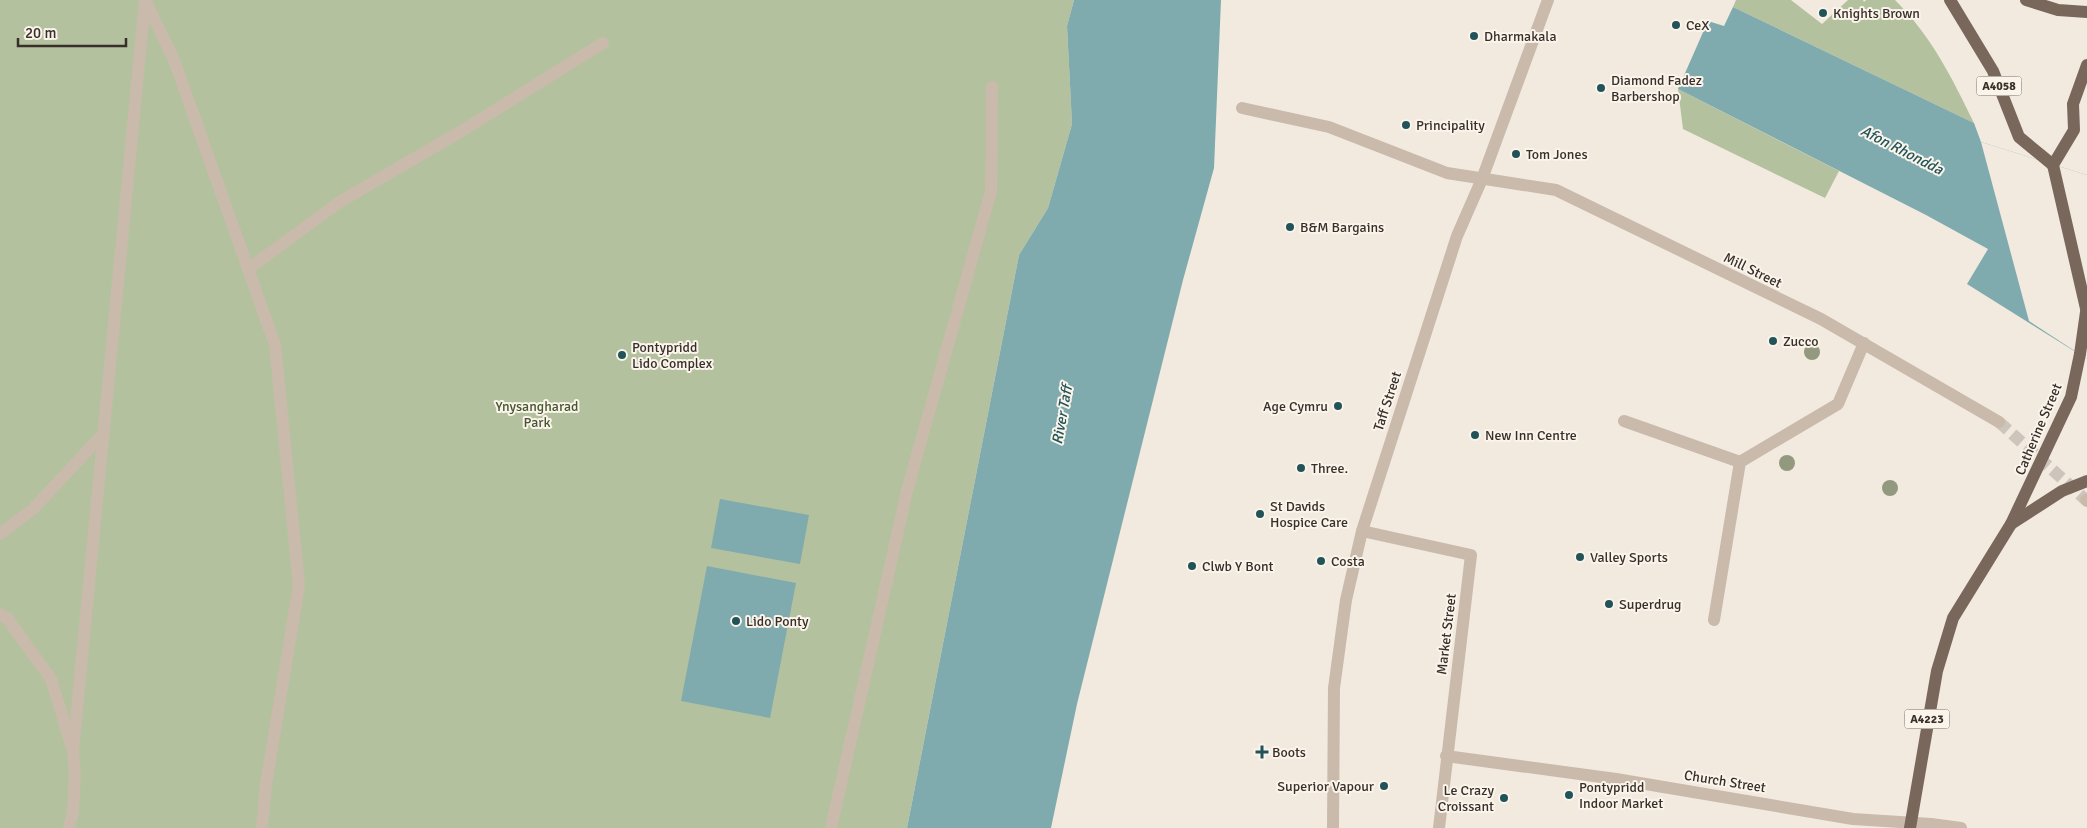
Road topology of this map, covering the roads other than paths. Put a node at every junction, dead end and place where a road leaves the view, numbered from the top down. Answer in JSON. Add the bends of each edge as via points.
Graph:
{"nodes":[{"id":1,"x":1548,"y":0,"type":"edge"},
{"id":2,"x":1950,"y":0,"type":"edge"},
{"id":3,"x":2026,"y":0,"type":"edge"},
{"id":4,"x":2087,"y":12,"type":"edge"},
{"id":5,"x":603,"y":43,"type":"dead end"},
{"id":6,"x":2087,"y":65,"type":"edge"},
{"id":7,"x":992,"y":86,"type":"dead end"},
{"id":8,"x":1242,"y":108,"type":"dead end"},
{"id":9,"x":2053,"y":164,"type":"junction"},
{"id":10,"x":1482,"y":179,"type":"junction"},
{"id":11,"x":248,"y":268,"type":"junction"},
{"id":12,"x":2087,"y":313,"type":"edge"},
{"id":13,"x":1864,"y":343,"type":"junction"},
{"id":14,"x":1624,"y":421,"type":"dead end"},
{"id":15,"x":1999,"y":422,"type":"tunnel mouth"},
{"id":16,"x":103,"y":434,"type":"junction"},
{"id":17,"x":1740,"y":462,"type":"junction"},
{"id":18,"x":2087,"y":481,"type":"edge"},
{"id":19,"x":2011,"y":524,"type":"junction"},
{"id":20,"x":1362,"y":531,"type":"junction"},
{"id":21,"x":0,"y":534,"type":"edge"},
{"id":22,"x":0,"y":614,"type":"edge"},
{"id":23,"x":1714,"y":620,"type":"dead end"},
{"id":24,"x":73,"y":751,"type":"junction"},
{"id":25,"x":1446,"y":756,"type":"junction"},
{"id":26,"x":1910,"y":825,"type":"edge"},
{"id":27,"x":69,"y":828,"type":"edge"},
{"id":28,"x":262,"y":828,"type":"edge"},
{"id":29,"x":832,"y":828,"type":"edge"},
{"id":30,"x":1333,"y":828,"type":"edge"},
{"id":31,"x":1438,"y":828,"type":"edge"},
{"id":32,"x":1961,"y":828,"type":"edge"}],
"edges":[{"from":1,"to":10,"type":"street","name":"Taff Street"},
{"from":2,"to":9,"type":"main road","number":"A4058","via":[[1993,71],[2019,137]]},
{"from":3,"to":4,"type":"main road","via":[[2058,10]]},
{"from":5,"to":11,"type":"street","via":[[460,132],[341,200]]},
{"from":6,"to":9,"type":"main road","via":[[2073,104],[2074,130]]},
{"from":7,"to":29,"type":"street","via":[[991,191],[906,491]]},
{"from":8,"to":10,"type":"street","name":"Mill Street","via":[[1329,127],[1447,173]]},
{"from":9,"to":12,"type":"main road"},
{"from":10,"to":13,"type":"street","name":"Mill Street","via":[[1556,190],[1822,318]]},
{"from":10,"to":20,"type":"street","name":"Taff Street","via":[[1457,236]]},
{"from":11,"to":16,"type":"street","via":[[174,60],[145,0]]},
{"from":11,"to":28,"type":"street","via":[[275,345],[299,585],[266,784]]},
{"from":12,"to":19,"type":"main road","name":"Catherine Street","number":"A4223","via":[[2071,397]]},
{"from":13,"to":15,"type":"street","name":"Mill Street"},
{"from":13,"to":17,"type":"street","via":[[1838,404]]},
{"from":14,"to":17,"type":"street"},
{"from":16,"to":21,"type":"street","via":[[33,509]]},
{"from":16,"to":24,"type":"street"},
{"from":17,"to":23,"type":"street"},
{"from":18,"to":19,"type":"main road","name":"Catherine Street","number":"A4223","via":[[2062,491]]},
{"from":19,"to":26,"type":"main road","name":"Catherine Street","number":"A4223","via":[[1953,618],[1937,671]]},
{"from":20,"to":25,"type":"street","name":"Market Street","via":[[1471,554]]},
{"from":20,"to":30,"type":"street","name":"Taff Street","via":[[1346,600],[1334,688]]},
{"from":22,"to":24,"type":"street","via":[[7,618],[51,679]]},
{"from":24,"to":27,"type":"street","via":[[75,776]]},
{"from":25,"to":26,"type":"street","name":"Church Street"},
{"from":25,"to":31,"type":"street","name":"Market Street"},
{"from":26,"to":32,"type":"street","name":"Church Street"}]}
